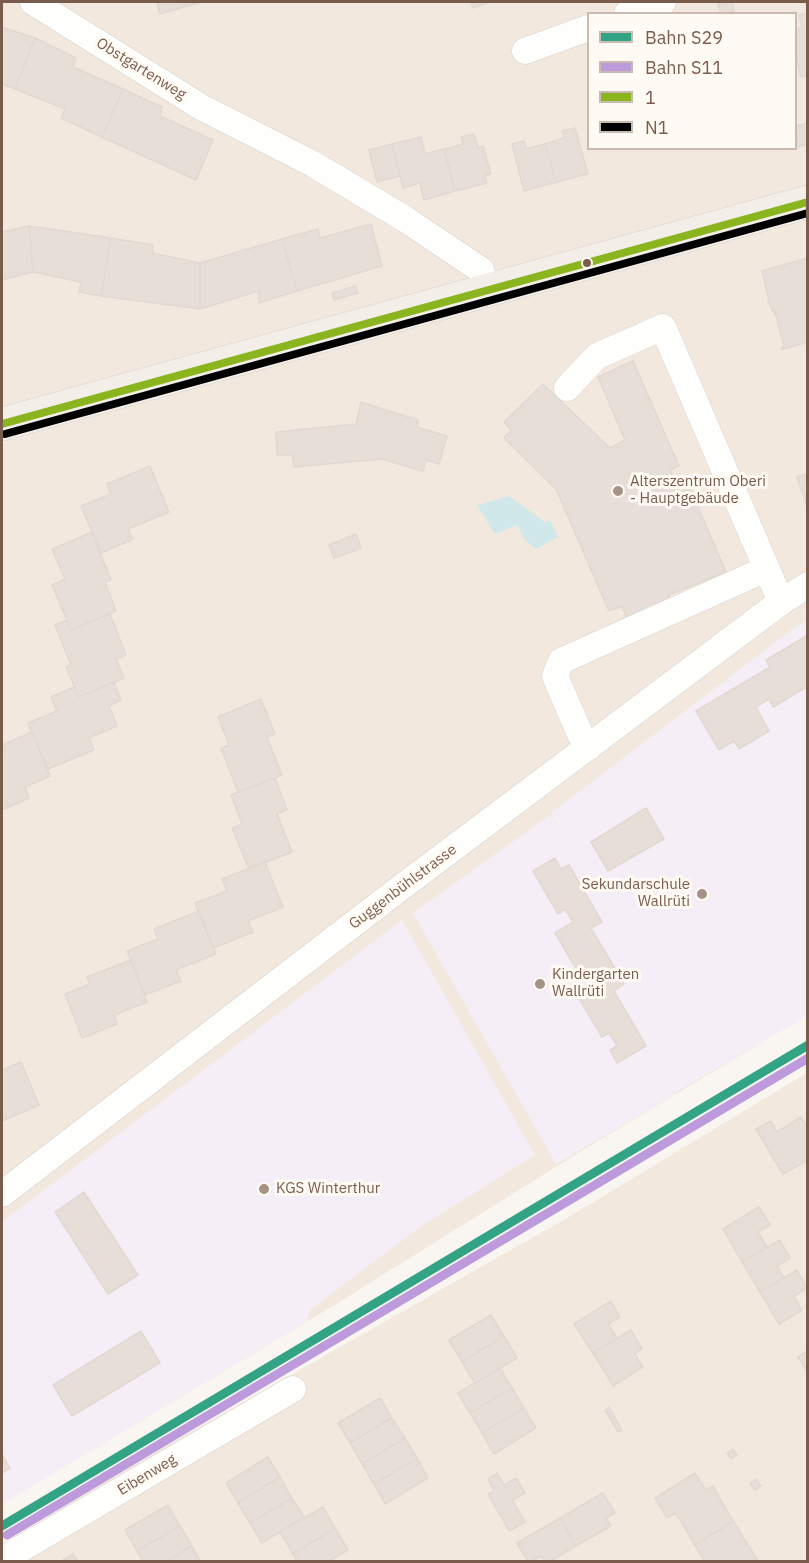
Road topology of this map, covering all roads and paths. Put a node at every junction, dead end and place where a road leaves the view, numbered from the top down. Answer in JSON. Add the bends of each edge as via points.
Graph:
{"nodes":[{"id":1,"x":33,"y":2,"type":"edge"},
{"id":2,"x":663,"y":2,"type":"edge"},
{"id":3,"x":633,"y":12,"type":"edge"},
{"id":4,"x":587,"y":28,"type":"edge"},
{"id":5,"x":525,"y":51,"type":"dead end"},
{"id":6,"x":807,"y":202,"type":"edge"},
{"id":7,"x":486,"y":290,"type":"junction"},
{"id":8,"x":567,"y":388,"type":"dead end"},
{"id":9,"x":2,"y":424,"type":"edge"},
{"id":10,"x":766,"y":569,"type":"junction"},
{"id":11,"x":807,"y":585,"type":"edge"},
{"id":12,"x":781,"y":602,"type":"junction"},
{"id":13,"x":589,"y":747,"type":"junction"},
{"id":14,"x":2,"y":1194,"type":"edge"},
{"id":15,"x":292,"y":1389,"type":"dead end"},
{"id":16,"x":2,"y":1560,"type":"edge"}],
"edges":[{"from":1,"to":7,"type":"street","name":"Obstgartenweg","via":[[201,107],[313,164],[405,219],[481,270]]},
{"from":2,"to":3,"type":"street"},
{"from":4,"to":5,"type":"street"},
{"from":6,"to":7,"type":"main road"},
{"from":7,"to":9,"type":"main road"},
{"from":8,"to":10,"type":"street","via":[[597,356],[663,327]]},
{"from":10,"to":12,"type":"street"},
{"from":10,"to":13,"type":"street","via":[[561,661],[555,676]]},
{"from":11,"to":12,"type":"street","name":"Guggenbühlstrasse"},
{"from":12,"to":13,"type":"street","name":"Guggenbühlstrasse"},
{"from":13,"to":14,"type":"street","name":"Guggenbühlstrasse"},
{"from":15,"to":16,"type":"street","name":"Eibenweg"}]}
